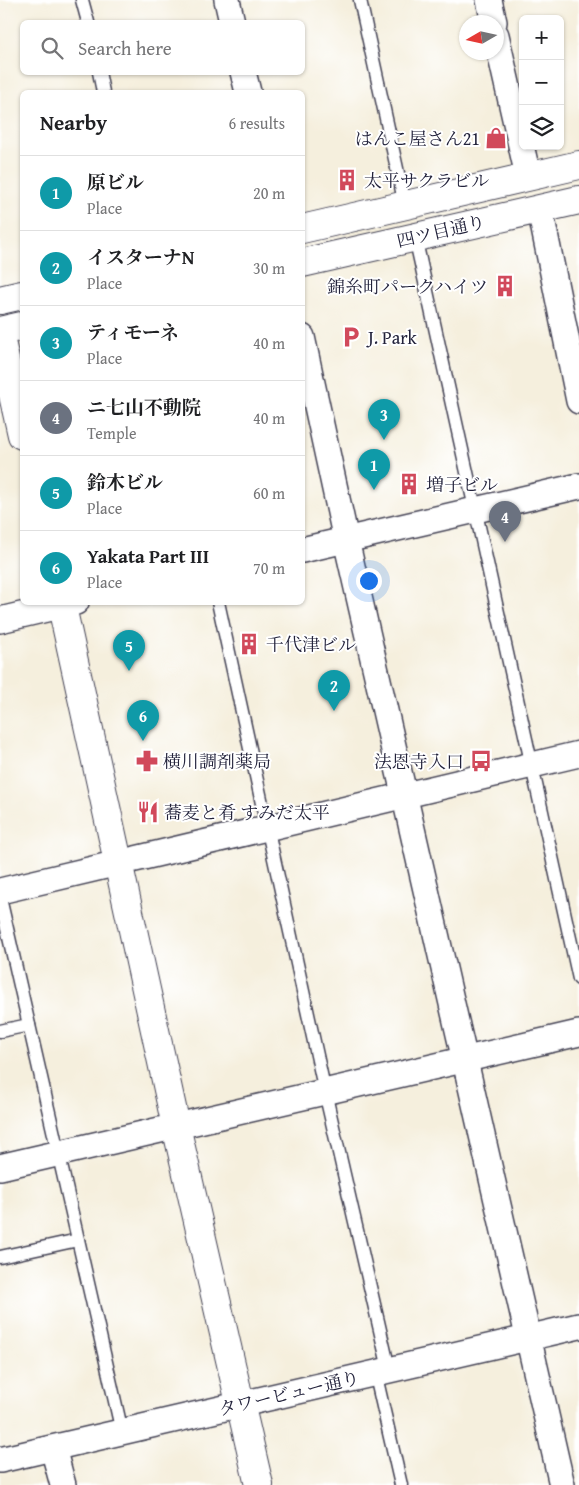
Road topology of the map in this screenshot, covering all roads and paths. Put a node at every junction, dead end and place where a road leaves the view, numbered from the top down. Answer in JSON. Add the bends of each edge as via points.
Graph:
{"nodes":[{"id":1,"x":82,"y":0,"type":"edge"},
{"id":2,"x":227,"y":0,"type":"edge"},
{"id":3,"x":360,"y":0,"type":"edge"},
{"id":4,"x":488,"y":0,"type":"edge"},
{"id":5,"x":492,"y":15,"type":"edge"},
{"id":6,"x":87,"y":20,"type":"edge"},
{"id":7,"x":232,"y":20,"type":"edge"},
{"id":8,"x":502,"y":60,"type":"edge"},
{"id":9,"x":100,"y":75,"type":"edge"},
{"id":10,"x":244,"y":75,"type":"edge"},
{"id":11,"x":104,"y":90,"type":"edge"},
{"id":12,"x":248,"y":90,"type":"edge"},
{"id":13,"x":579,"y":165,"type":"edge"},
{"id":14,"x":528,"y":176,"type":"junction"},
{"id":15,"x":579,"y":200,"type":"edge"},
{"id":16,"x":405,"y":205,"type":"junction"},
{"id":17,"x":540,"y":209,"type":"junction"},
{"id":18,"x":305,"y":228,"type":"edge"},
{"id":19,"x":415,"y":237,"type":"junction"},
{"id":20,"x":305,"y":262,"type":"edge"},
{"id":21,"x":20,"y":295,"type":"edge"},
{"id":22,"x":0,"y":300,"type":"edge"},
{"id":23,"x":20,"y":326,"type":"edge"},
{"id":24,"x":0,"y":331,"type":"edge"},
{"id":25,"x":0,"y":337,"type":"edge"},
{"id":26,"x":305,"y":351,"type":"edge"},
{"id":27,"x":579,"y":401,"type":"edge"},
{"id":28,"x":20,"y":426,"type":"edge"},
{"id":29,"x":579,"y":486,"type":"edge"},
{"id":30,"x":475,"y":511,"type":"junction"},
{"id":31,"x":346,"y":540,"type":"junction"},
{"id":32,"x":305,"y":549,"type":"edge"},
{"id":33,"x":62,"y":605,"type":"edge"},
{"id":34,"x":66,"y":605,"type":"edge"},
{"id":35,"x":219,"y":605,"type":"edge"},
{"id":36,"x":0,"y":620,"type":"edge"},
{"id":37,"x":579,"y":754,"type":"edge"},
{"id":38,"x":531,"y":765,"type":"junction"},
{"id":39,"x":405,"y":795,"type":"junction"},
{"id":40,"x":267,"y":828,"type":"junction"},
{"id":41,"x":118,"y":863,"type":"junction"},
{"id":42,"x":0,"y":891,"type":"edge"},
{"id":43,"x":0,"y":898,"type":"edge"},
{"id":44,"x":579,"y":979,"type":"edge"},
{"id":45,"x":28,"y":1025,"type":"junction"},
{"id":46,"x":0,"y":1031,"type":"edge"},
{"id":47,"x":579,"y":1033,"type":"edge"},
{"id":48,"x":464,"y":1060,"type":"junction"},
{"id":49,"x":325,"y":1092,"type":"junction"},
{"id":50,"x":176,"y":1126,"type":"junction"},
{"id":51,"x":58,"y":1154,"type":"junction"},
{"id":52,"x":0,"y":1167,"type":"edge"},
{"id":53,"x":78,"y":1240,"type":"junction"},
{"id":54,"x":0,"y":1258,"type":"edge"},
{"id":55,"x":579,"y":1326,"type":"edge"},
{"id":56,"x":528,"y":1338,"type":"junction"},
{"id":57,"x":382,"y":1371,"type":"junction"},
{"id":58,"x":241,"y":1404,"type":"junction"},
{"id":59,"x":122,"y":1432,"type":"junction"},
{"id":60,"x":54,"y":1448,"type":"junction"},
{"id":61,"x":0,"y":1460,"type":"edge"},
{"id":62,"x":63,"y":1485,"type":"edge"},
{"id":63,"x":259,"y":1485,"type":"edge"},
{"id":64,"x":401,"y":1485,"type":"edge"},
{"id":65,"x":562,"y":1485,"type":"edge"}],
"edges":[{"from":1,"to":6,"type":"lane"},
{"from":2,"to":7,"type":"street"},
{"from":3,"to":16,"type":"lane"},
{"from":4,"to":5,"type":"street"},
{"from":8,"to":14,"type":"street"},
{"from":9,"to":11,"type":"lane"},
{"from":10,"to":12,"type":"street"},
{"from":13,"to":14,"type":"street","name":"四ツ目通り"},
{"from":14,"to":16,"type":"street","name":"四ツ目通り"},
{"from":15,"to":17,"type":"street","name":"四ツ目通り"},
{"from":16,"to":18,"type":"street","name":"四ツ目通り"},
{"from":17,"to":19,"type":"street","name":"四ツ目通り"},
{"from":17,"to":27,"type":"street"},
{"from":19,"to":20,"type":"street","name":"四ツ目通り"},
{"from":19,"to":30,"type":"lane"},
{"from":21,"to":22,"type":"street"},
{"from":23,"to":24,"type":"street"},
{"from":25,"to":28,"type":"street"},
{"from":26,"to":31,"type":"street"},
{"from":29,"to":30,"type":"street"},
{"from":30,"to":31,"type":"street"},
{"from":30,"to":38,"type":"lane"},
{"from":31,"to":32,"type":"street"},
{"from":31,"to":39,"type":"street"},
{"from":33,"to":36,"type":"street"},
{"from":34,"to":41,"type":"street"},
{"from":35,"to":40,"type":"lane"},
{"from":37,"to":38,"type":"street"},
{"from":38,"to":39,"type":"street"},
{"from":38,"to":44,"type":"lane"},
{"from":39,"to":40,"type":"street"},
{"from":39,"to":48,"type":"street"},
{"from":40,"to":41,"type":"street"},
{"from":40,"to":49,"type":"lane"},
{"from":41,"to":42,"type":"street"},
{"from":41,"to":50,"type":"street"},
{"from":43,"to":45,"type":"lane"},
{"from":45,"to":46,"type":"lane"},
{"from":45,"to":51,"type":"lane"},
{"from":47,"to":48,"type":"street"},
{"from":48,"to":49,"type":"street"},
{"from":48,"to":56,"type":"street"},
{"from":49,"to":50,"type":"street"},
{"from":49,"to":57,"type":"lane"},
{"from":50,"to":51,"type":"street"},
{"from":50,"to":58,"type":"street"},
{"from":51,"to":52,"type":"street"},
{"from":51,"to":53,"type":"lane"},
{"from":53,"to":54,"type":"lane"},
{"from":53,"to":59,"type":"lane"},
{"from":55,"to":56,"type":"street","name":"タワービュー通り"},
{"from":56,"to":57,"type":"street","name":"タワービュー通り"},
{"from":56,"to":65,"type":"street"},
{"from":57,"to":58,"type":"street","name":"タワービュー通り"},
{"from":57,"to":64,"type":"lane"},
{"from":58,"to":59,"type":"street","name":"タワービュー通り"},
{"from":58,"to":63,"type":"street"},
{"from":59,"to":60,"type":"street","name":"タワービュー通り"},
{"from":60,"to":61,"type":"street","name":"タワービュー通り"},
{"from":60,"to":62,"type":"street"}]}
